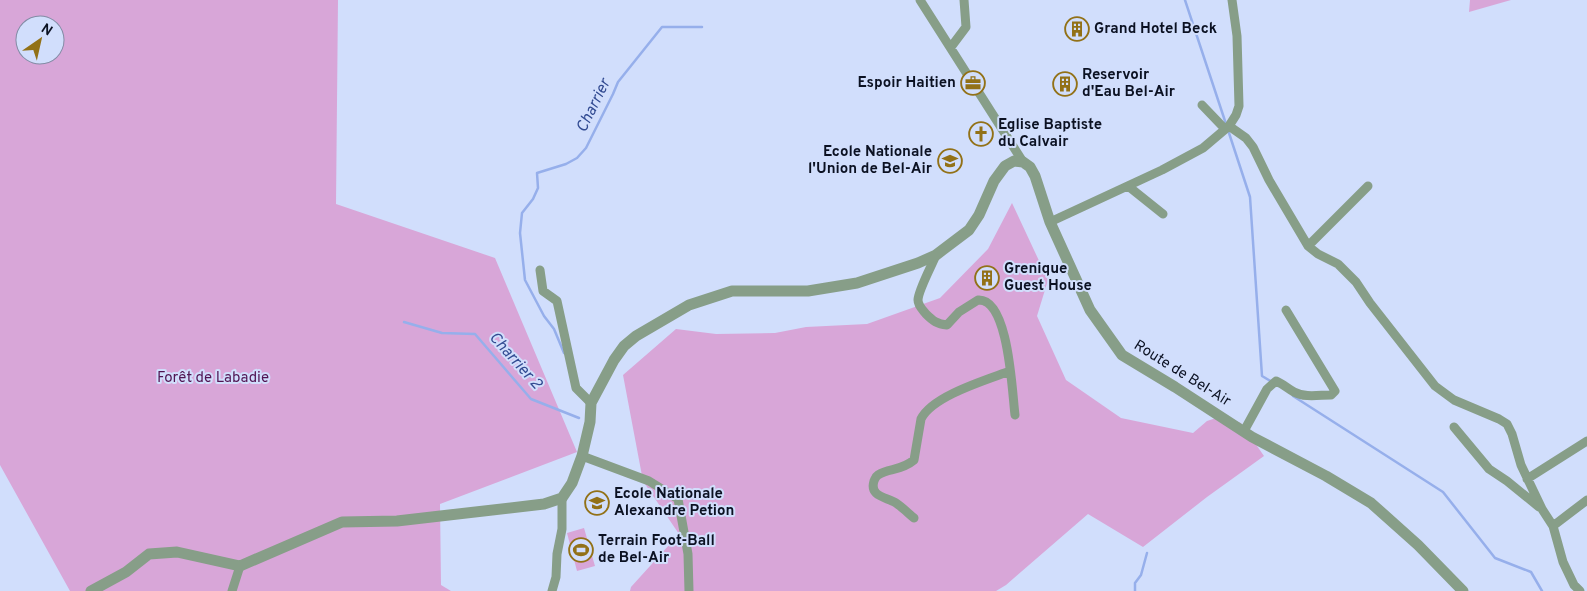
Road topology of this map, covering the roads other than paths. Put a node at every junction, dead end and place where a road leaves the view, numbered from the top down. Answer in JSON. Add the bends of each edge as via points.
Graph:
{"nodes":[{"id":1,"x":920,"y":0,"type":"edge"},
{"id":2,"x":964,"y":0,"type":"edge"},
{"id":3,"x":1232,"y":0,"type":"edge"},
{"id":4,"x":951,"y":47,"type":"junction"},
{"id":5,"x":1202,"y":105,"type":"dead end"},
{"id":6,"x":1227,"y":127,"type":"junction"},
{"id":7,"x":1023,"y":162,"type":"junction"},
{"id":8,"x":1128,"y":186,"type":"junction"},
{"id":9,"x":1368,"y":186,"type":"dead end"},
{"id":10,"x":1163,"y":214,"type":"dead end"},
{"id":11,"x":1050,"y":222,"type":"junction"},
{"id":12,"x":1308,"y":246,"type":"junction"},
{"id":13,"x":936,"y":255,"type":"junction"},
{"id":14,"x":540,"y":270,"type":"dead end"},
{"id":15,"x":1286,"y":310,"type":"dead end"},
{"id":16,"x":1010,"y":371,"type":"junction"},
{"id":17,"x":591,"y":403,"type":"junction"},
{"id":18,"x":1014,"y":415,"type":"dead end"},
{"id":19,"x":1454,"y":427,"type":"dead end"},
{"id":20,"x":1244,"y":431,"type":"junction"},
{"id":21,"x":1587,"y":441,"type":"edge"},
{"id":22,"x":582,"y":456,"type":"junction"},
{"id":23,"x":1527,"y":479,"type":"junction"},
{"id":24,"x":562,"y":498,"type":"junction"},
{"id":25,"x":1587,"y":500,"type":"edge"},
{"id":26,"x":1542,"y":509,"type":"junction"},
{"id":27,"x":914,"y":518,"type":"dead end"},
{"id":28,"x":1553,"y":526,"type":"junction"},
{"id":29,"x":240,"y":566,"type":"junction"},
{"id":30,"x":91,"y":591,"type":"edge"},
{"id":31,"x":232,"y":591,"type":"edge"},
{"id":32,"x":552,"y":591,"type":"edge"},
{"id":33,"x":689,"y":591,"type":"edge"},
{"id":34,"x":1463,"y":591,"type":"edge"},
{"id":35,"x":1580,"y":591,"type":"edge"}],
"edges":[{"from":1,"to":4,"type":"street"},
{"from":2,"to":4,"type":"street","via":[[966,27]]},
{"from":3,"to":6,"type":"street","via":[[1237,36],[1239,106]]},
{"from":4,"to":7,"type":"street"},
{"from":5,"to":6,"type":"street"},
{"from":6,"to":8,"type":"street","via":[[1203,148]]},
{"from":6,"to":12,"type":"street","via":[[1246,138],[1253,147]]},
{"from":7,"to":11,"type":"street","name":"Route de Bel-Air","via":[[1035,176]]},
{"from":7,"to":13,"type":"street","via":[[1014,161],[1005,166],[969,230]]},
{"from":8,"to":10,"type":"street"},
{"from":8,"to":11,"type":"street"},
{"from":9,"to":12,"type":"street"},
{"from":11,"to":20,"type":"street","name":"Route de Bel-Air","via":[[1090,310],[1122,355]]},
{"from":12,"to":23,"type":"street","via":[[1338,264],[1356,282],[1435,386],[1454,400],[1507,424]]},
{"from":13,"to":16,"type":"street","via":[[918,300],[921,308],[933,321],[946,325],[978,300],[988,302],[1000,319]]},
{"from":13,"to":17,"type":"street","via":[[858,283],[808,291],[732,291],[689,305],[624,346]]},
{"from":14,"to":17,"type":"street","via":[[542,291],[557,301],[576,388]]},
{"from":15,"to":20,"type":"street","via":[[1335,390],[1331,395],[1305,396],[1274,383],[1267,389]]},
{"from":16,"to":18,"type":"street"},
{"from":16,"to":27,"type":"street","via":[[950,394],[931,408],[921,419],[914,460],[874,479],[874,491],[878,496],[895,502]]},
{"from":17,"to":22,"type":"street"},
{"from":19,"to":26,"type":"street","via":[[1489,469]]},
{"from":20,"to":34,"type":"street","name":"Route de Bel-Air","via":[[1371,503]]},
{"from":21,"to":23,"type":"street"},
{"from":22,"to":24,"type":"street"},
{"from":22,"to":33,"type":"street","via":[[649,481],[678,499],[688,554]]},
{"from":23,"to":26,"type":"street"},
{"from":24,"to":29,"type":"street","via":[[544,504],[397,521],[342,522]]},
{"from":24,"to":32,"type":"street","via":[[562,529]]},
{"from":25,"to":28,"type":"street"},
{"from":26,"to":28,"type":"street"},
{"from":28,"to":35,"type":"street","via":[[1563,562]]},
{"from":29,"to":30,"type":"street","via":[[177,552],[149,554],[126,572]]},
{"from":29,"to":31,"type":"street"}]}
